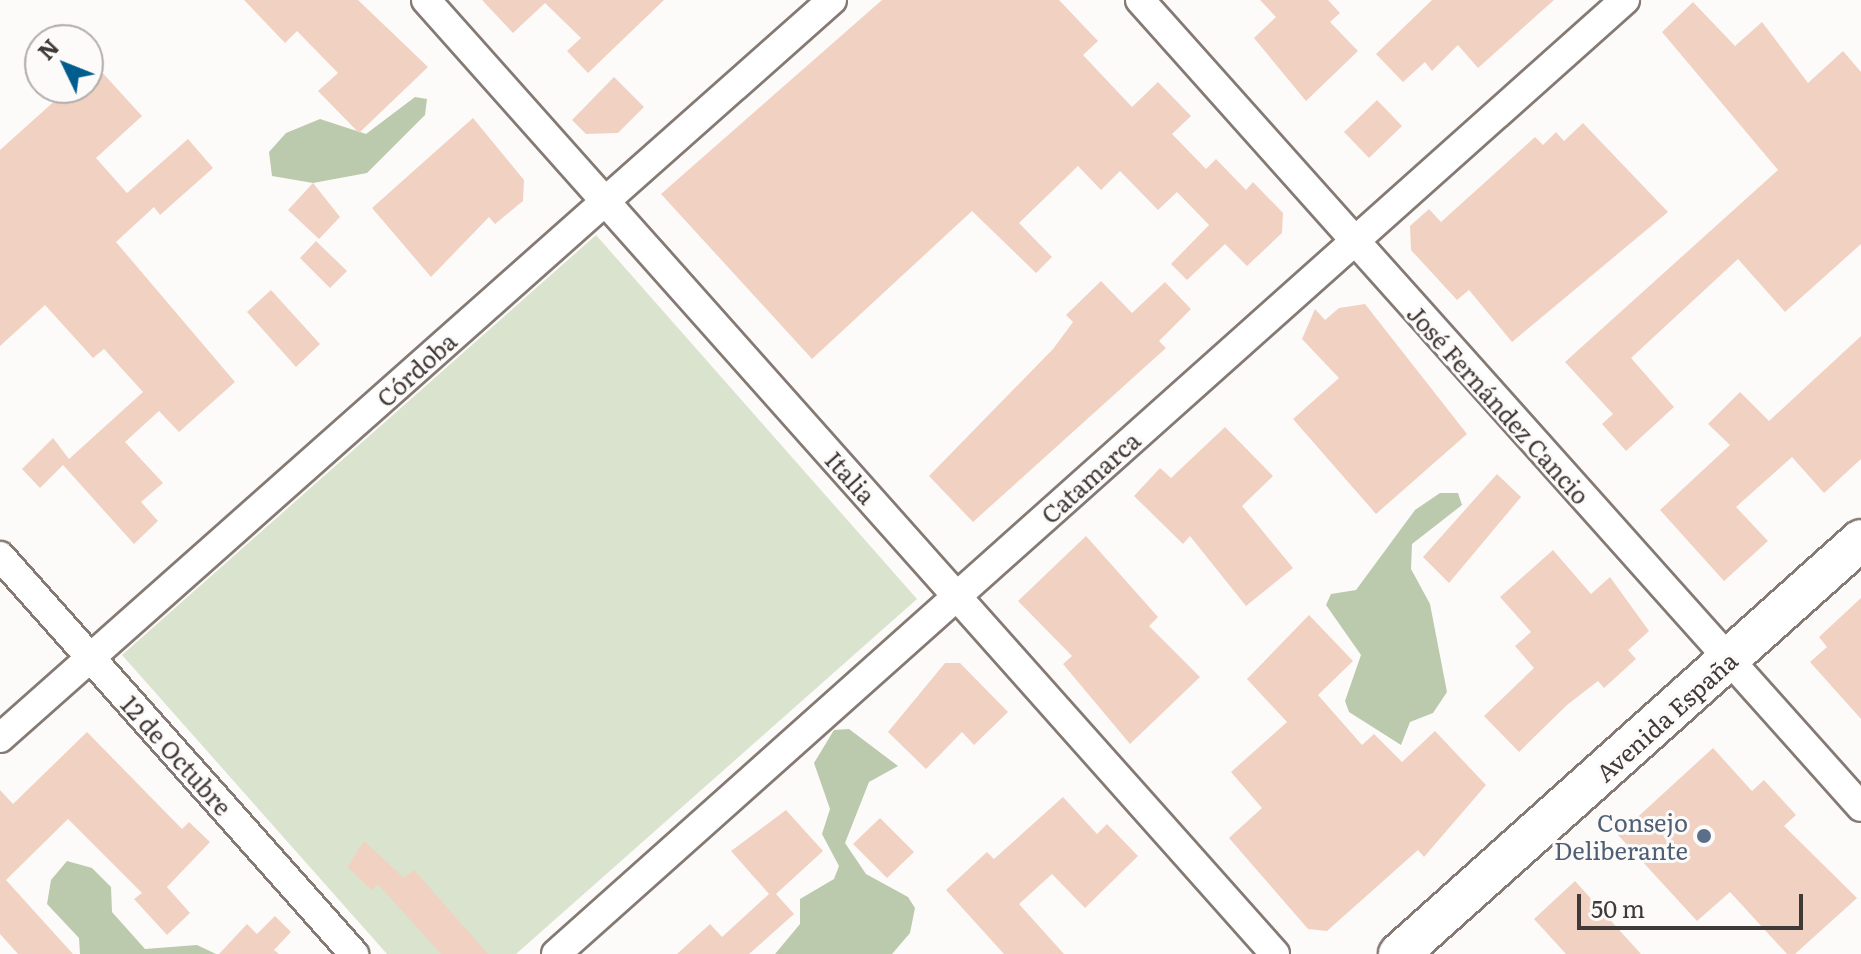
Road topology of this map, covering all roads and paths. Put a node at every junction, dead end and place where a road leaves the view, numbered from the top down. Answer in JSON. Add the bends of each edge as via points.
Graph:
{"nodes":[{"id":1,"x":426,"y":0,"type":"edge"},
{"id":2,"x":832,"y":0,"type":"edge"},
{"id":3,"x":1140,"y":0,"type":"edge"},
{"id":4,"x":1625,"y":0,"type":"edge"},
{"id":5,"x":606,"y":201,"type":"junction"},
{"id":6,"x":1355,"y":241,"type":"junction"},
{"id":7,"x":1861,"y":540,"type":"edge"},
{"id":8,"x":0,"y":556,"type":"edge"},
{"id":9,"x":956,"y":596,"type":"junction"},
{"id":10,"x":91,"y":659,"type":"junction"},
{"id":11,"x":1728,"y":661,"type":"junction"},
{"id":12,"x":0,"y":738,"type":"edge"},
{"id":13,"x":1861,"y":807,"type":"edge"},
{"id":14,"x":354,"y":954,"type":"edge"},
{"id":15,"x":556,"y":954,"type":"edge"},
{"id":16,"x":1275,"y":954,"type":"edge"},
{"id":17,"x":1399,"y":954,"type":"edge"}],
"edges":[{"from":1,"to":5,"type":"street","name":"Italia"},
{"from":2,"to":5,"type":"street","name":"Córdoba"},
{"from":3,"to":6,"type":"street","name":"José Fernández Cancio"},
{"from":4,"to":6,"type":"street","name":"Catamarca"},
{"from":5,"to":9,"type":"street","name":"Italia"},
{"from":5,"to":10,"type":"street","name":"Córdoba"},
{"from":6,"to":9,"type":"street","name":"Catamarca"},
{"from":6,"to":11,"type":"street","name":"José Fernández Cancio"},
{"from":7,"to":11,"type":"main road","name":"Avenida España"},
{"from":8,"to":10,"type":"street","name":"12 de Octubre"},
{"from":9,"to":15,"type":"street","name":"Catamarca"},
{"from":9,"to":16,"type":"street","name":"Italia"},
{"from":10,"to":12,"type":"street","name":"Córdoba"},
{"from":10,"to":14,"type":"street","name":"12 de Octubre"},
{"from":11,"to":13,"type":"street","name":"José Fernández Cancio"},
{"from":11,"to":17,"type":"main road","name":"Avenida España"}]}
